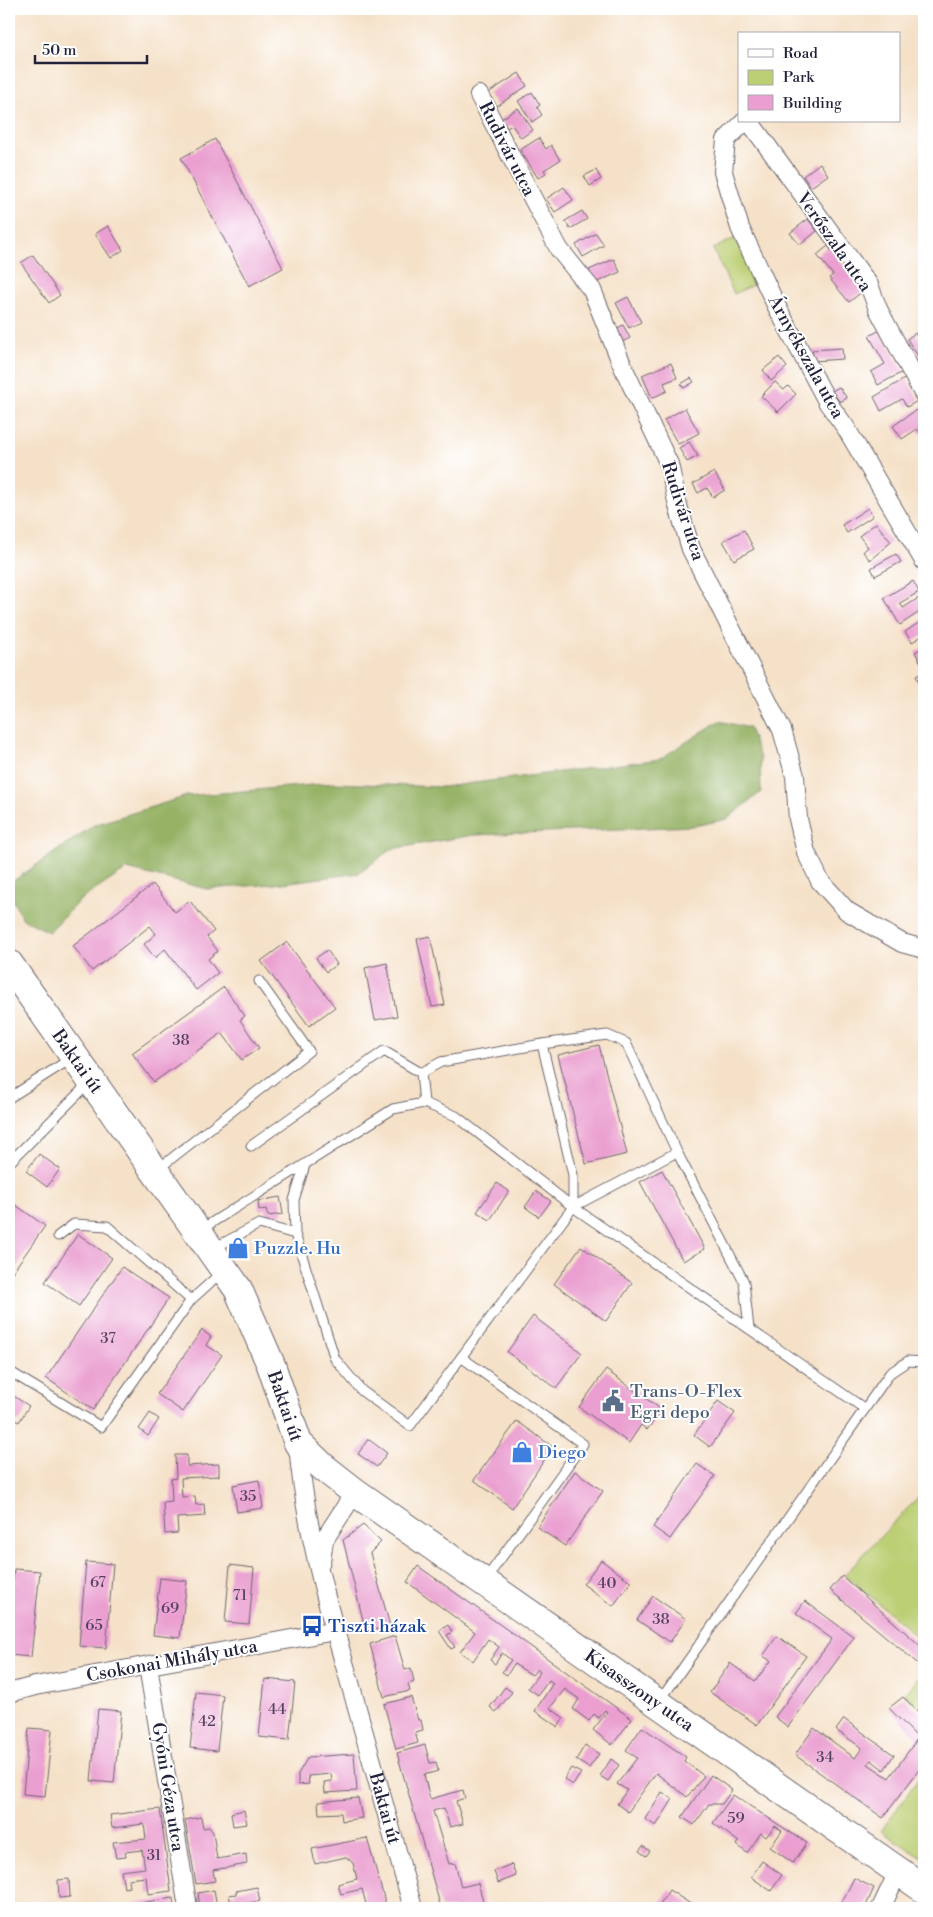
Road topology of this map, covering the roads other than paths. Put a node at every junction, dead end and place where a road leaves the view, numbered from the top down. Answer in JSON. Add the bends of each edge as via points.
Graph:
{"nodes":[{"id":1,"x":479,"y":95,"type":"dead end"},
{"id":2,"x":744,"y":122,"type":"edge"},
{"id":3,"x":750,"y":122,"type":"edge"},
{"id":4,"x":924,"y":395,"type":"edge"},
{"id":5,"x":924,"y":561,"type":"edge"},
{"id":6,"x":924,"y":949,"type":"edge"},
{"id":7,"x":9,"y":964,"type":"edge"},
{"id":8,"x":259,"y":981,"type":"dead end"},
{"id":9,"x":542,"y":1044,"type":"junction"},
{"id":10,"x":74,"y":1056,"type":"junction"},
{"id":11,"x":421,"y":1073,"type":"junction"},
{"id":12,"x":91,"y":1081,"type":"junction"},
{"id":13,"x":9,"y":1098,"type":"edge"},
{"id":14,"x":424,"y":1103,"type":"junction"},
{"id":15,"x":251,"y":1146,"type":"dead end"},
{"id":16,"x":677,"y":1152,"type":"junction"},
{"id":17,"x":9,"y":1163,"type":"edge"},
{"id":18,"x":305,"y":1165,"type":"junction"},
{"id":19,"x":156,"y":1170,"type":"junction"},
{"id":20,"x":573,"y":1207,"type":"junction"},
{"id":21,"x":294,"y":1234,"type":"junction"},
{"id":22,"x":58,"y":1236,"type":"dead end"},
{"id":23,"x":212,"y":1250,"type":"junction"},
{"id":24,"x":191,"y":1300,"type":"junction"},
{"id":25,"x":748,"y":1329,"type":"junction"},
{"id":26,"x":461,"y":1357,"type":"junction"},
{"id":27,"x":924,"y":1362,"type":"edge"},
{"id":28,"x":9,"y":1371,"type":"edge"},
{"id":29,"x":865,"y":1409,"type":"junction"},
{"id":30,"x":298,"y":1443,"type":"junction"},
{"id":31,"x":355,"y":1492,"type":"junction"},
{"id":32,"x":320,"y":1567,"type":"junction"},
{"id":33,"x":484,"y":1581,"type":"junction"},
{"id":34,"x":335,"y":1631,"type":"junction"},
{"id":35,"x":148,"y":1666,"type":"junction"},
{"id":36,"x":9,"y":1693,"type":"edge"},
{"id":37,"x":659,"y":1704,"type":"junction"},
{"id":38,"x":898,"y":1872,"type":"junction"},
{"id":39,"x":924,"y":1889,"type":"edge"},
{"id":40,"x":188,"y":1908,"type":"edge"},
{"id":41,"x":414,"y":1908,"type":"edge"},
{"id":42,"x":881,"y":1908,"type":"edge"}],
"edges":[{"from":1,"to":6,"type":"street","name":"Rudivár utca","via":[[559,249],[592,290],[623,367],[669,464],[691,549],[782,730],[795,776],[798,819],[806,852],[820,881],[847,911],[902,943]]},
{"from":2,"to":5,"type":"street","name":"Árnyékszala utca","via":[[726,140],[723,172],[740,228],[777,308],[828,403],[851,436]]},
{"from":3,"to":4,"type":"street","name":"Verőszala utca","via":[[869,286]]},
{"from":7,"to":10,"type":"main road","name":"Baktai út"},
{"from":8,"to":19,"type":"lane","via":[[309,1051]]},
{"from":9,"to":11,"type":"lane","via":[[440,1062]]},
{"from":9,"to":16,"type":"lane","via":[[607,1035],[626,1043]]},
{"from":9,"to":20,"type":"lane","via":[[573,1174]]},
{"from":10,"to":12,"type":"main road","name":"Baktai út"},
{"from":10,"to":13,"type":"lane"},
{"from":11,"to":14,"type":"lane"},
{"from":11,"to":15,"type":"lane","via":[[384,1051]]},
{"from":12,"to":17,"type":"lane"},
{"from":12,"to":19,"type":"main road","name":"Baktai út"},
{"from":14,"to":18,"type":"lane","via":[[393,1109]]},
{"from":14,"to":20,"type":"lane","via":[[456,1116]]},
{"from":16,"to":20,"type":"lane"},
{"from":16,"to":25,"type":"lane","via":[[744,1282]]},
{"from":18,"to":21,"type":"lane","via":[[294,1200]]},
{"from":18,"to":23,"type":"lane"},
{"from":19,"to":23,"type":"main road","name":"Baktai út"},
{"from":20,"to":25,"type":"lane"},
{"from":20,"to":26,"type":"lane"},
{"from":21,"to":23,"type":"lane","via":[[259,1224]]},
{"from":21,"to":26,"type":"lane","via":[[335,1359],[362,1391],[410,1426]]},
{"from":22,"to":24,"type":"lane","via":[[74,1224],[107,1226]]},
{"from":23,"to":24,"type":"lane"},
{"from":23,"to":30,"type":"main road","name":"Baktai út","via":[[238,1289],[253,1322]]},
{"from":24,"to":28,"type":"lane","via":[[101,1427]]},
{"from":25,"to":29,"type":"lane"},
{"from":26,"to":33,"type":"lane","via":[[583,1444]]},
{"from":27,"to":29,"type":"lane","via":[[908,1361],[890,1373]]},
{"from":29,"to":37,"type":"lane"},
{"from":30,"to":31,"type":"main road","name":"Baktai út"},
{"from":30,"to":32,"type":"street","via":[[300,1479]]},
{"from":31,"to":32,"type":"street","name":"Baktai út","via":[[324,1540]]},
{"from":31,"to":33,"type":"main road","name":"Kisasszony utca"},
{"from":32,"to":34,"type":"street","name":"Baktai út"},
{"from":33,"to":37,"type":"main road","name":"Kisasszony utca"},
{"from":34,"to":35,"type":"street","name":"Csokonai Mihály utca"},
{"from":34,"to":41,"type":"street","name":"Baktai út"},
{"from":35,"to":36,"type":"street","name":"Csokonai Mihály utca"},
{"from":35,"to":40,"type":"street","name":"Gyóni Géza utca"},
{"from":37,"to":38,"type":"main road","name":"Kisasszony utca"},
{"from":38,"to":39,"type":"main road","name":"Kisasszony utca"},
{"from":38,"to":42,"type":"street"}]}
